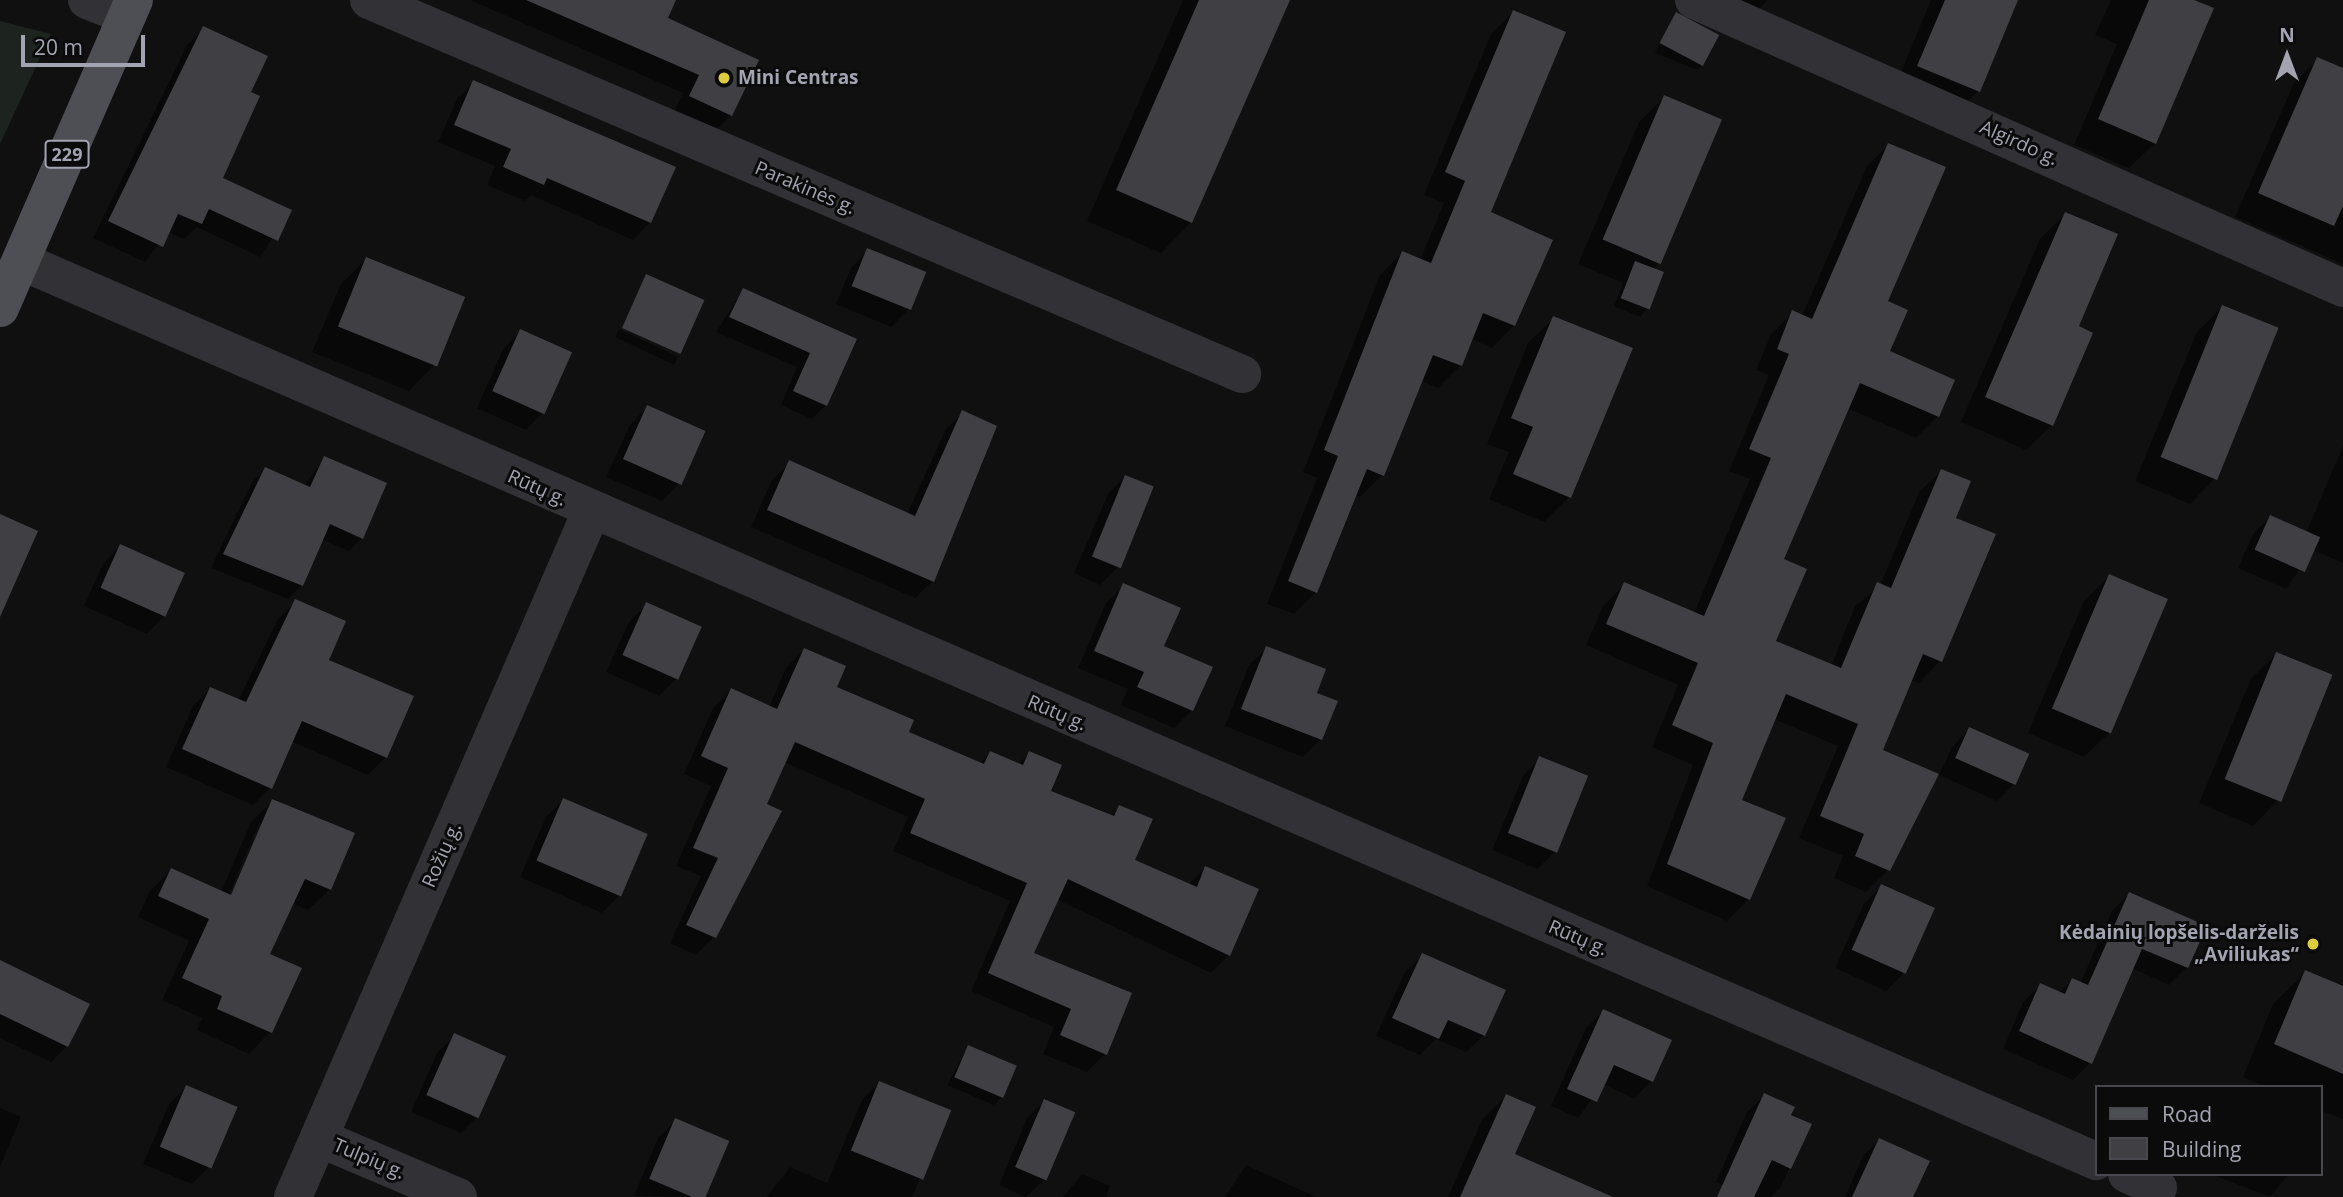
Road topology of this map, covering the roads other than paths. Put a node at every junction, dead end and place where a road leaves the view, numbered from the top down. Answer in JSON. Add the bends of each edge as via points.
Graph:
{"nodes":[{"id":1,"x":86,"y":0,"type":"edge"},
{"id":2,"x":369,"y":0,"type":"edge"},
{"id":3,"x":1694,"y":0,"type":"edge"},
{"id":4,"x":131,"y":8,"type":"edge"},
{"id":5,"x":21,"y":261,"type":"junction"},
{"id":6,"x":2343,"y":288,"type":"edge"},
{"id":7,"x":0,"y":308,"type":"edge"},
{"id":8,"x":1242,"y":374,"type":"dead end"},
{"id":9,"x":591,"y":512,"type":"junction"},
{"id":10,"x":319,"y":1138,"type":"junction"},
{"id":11,"x":2094,"y":1160,"type":"edge"},
{"id":12,"x":293,"y":1197,"type":"edge"},
{"id":13,"x":458,"y":1197,"type":"edge"}],
"edges":[{"from":1,"to":4,"type":"street"},
{"from":2,"to":8,"type":"street","name":"Parakinės g."},
{"from":3,"to":6,"type":"street","name":"Algirdo g."},
{"from":4,"to":5,"type":"main road","number":"229"},
{"from":5,"to":7,"type":"main road","number":"229"},
{"from":5,"to":9,"type":"street","name":"Rūtų g."},
{"from":9,"to":10,"type":"street","name":"Rožių g."},
{"from":9,"to":11,"type":"street","name":"Rūtų g."},
{"from":10,"to":12,"type":"street","name":"Rožių g."},
{"from":10,"to":13,"type":"street","name":"Tulpių g."}]}
